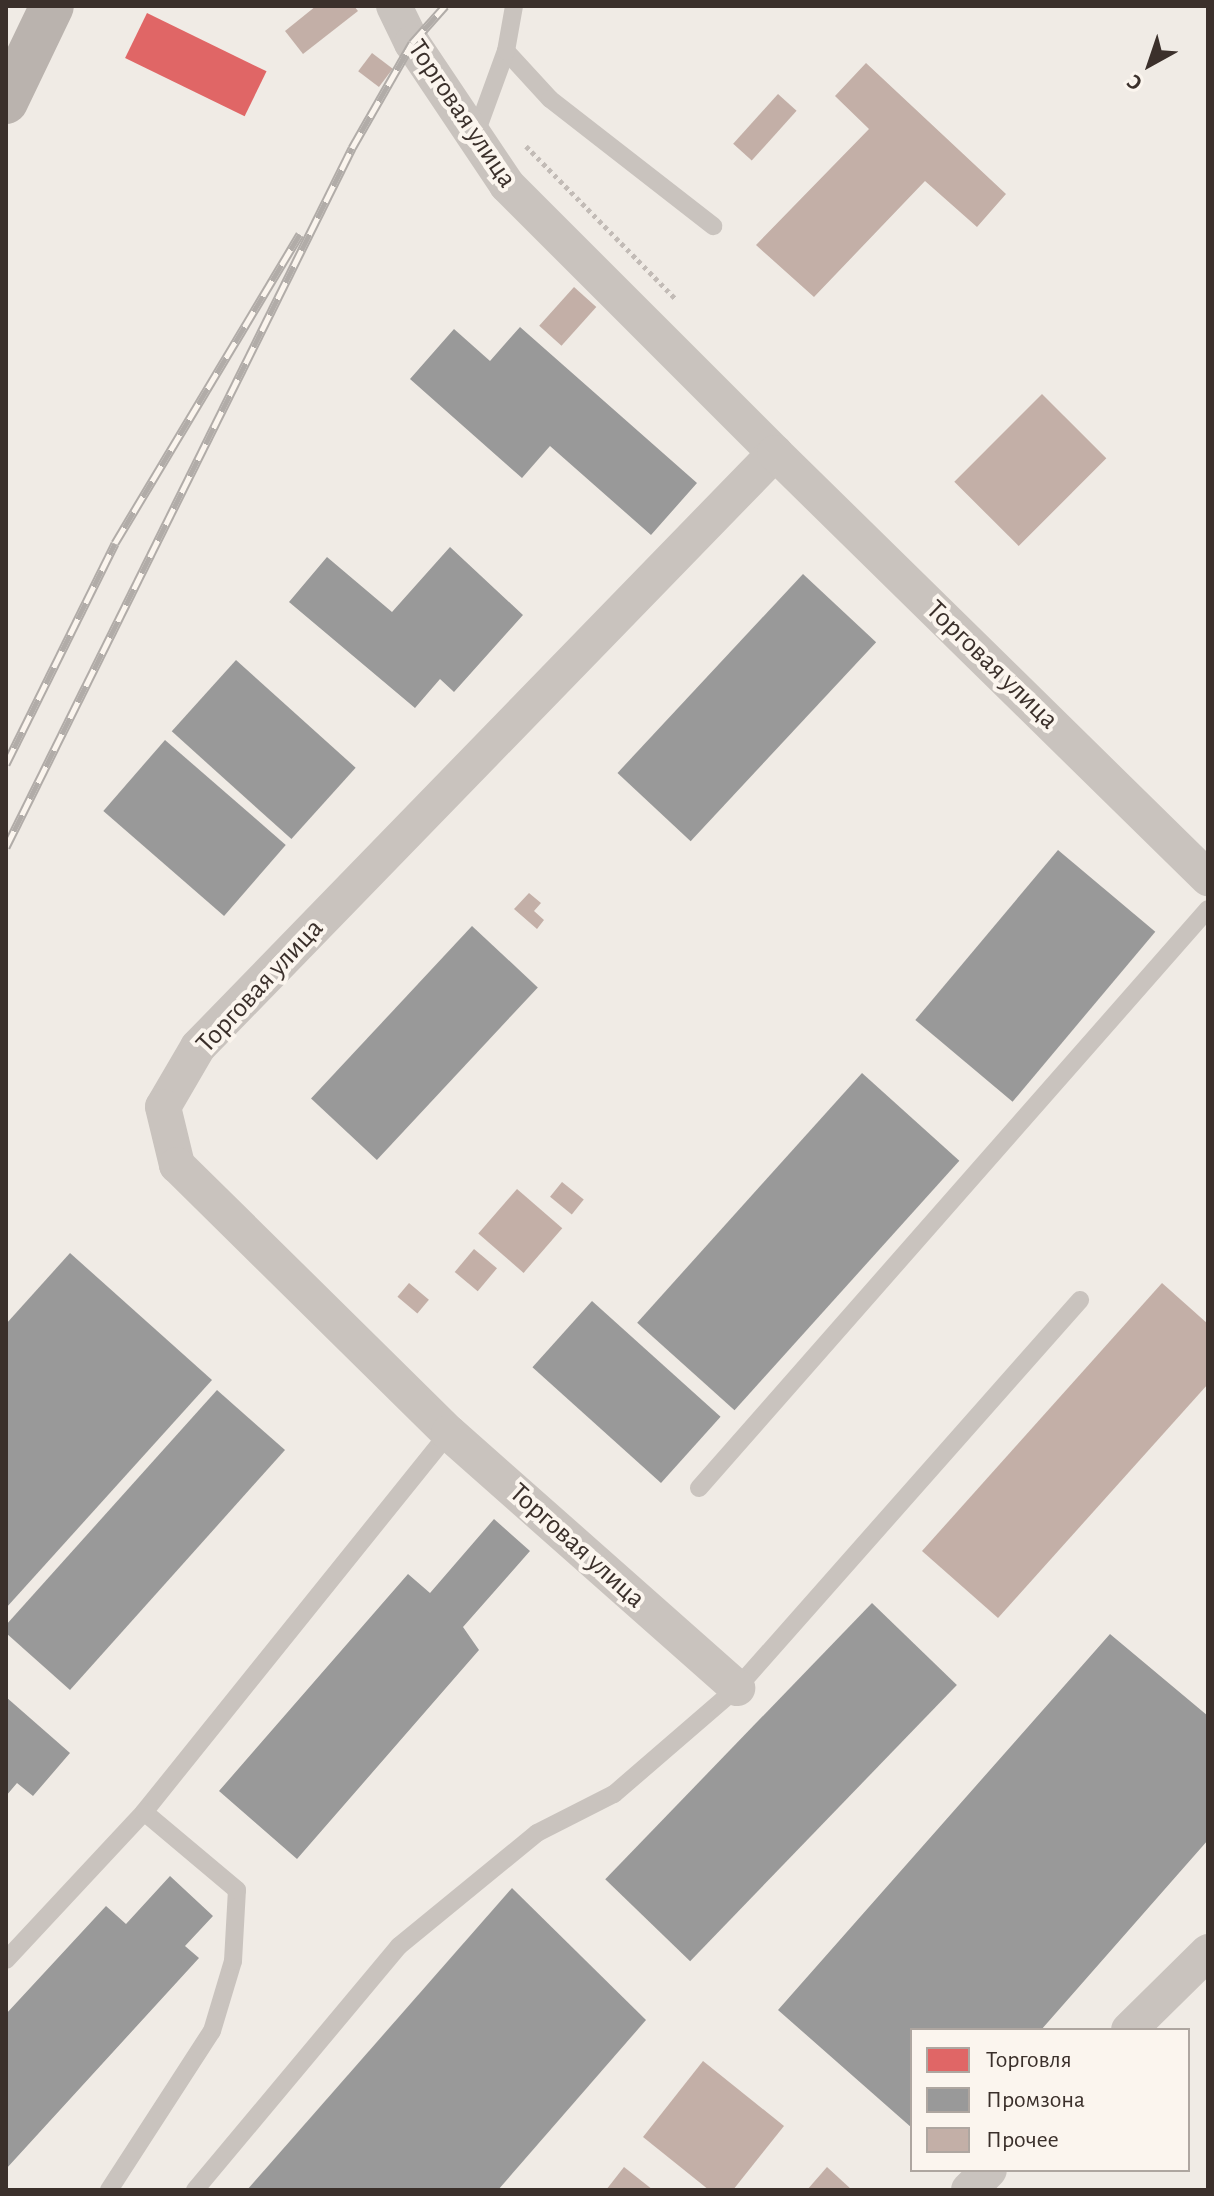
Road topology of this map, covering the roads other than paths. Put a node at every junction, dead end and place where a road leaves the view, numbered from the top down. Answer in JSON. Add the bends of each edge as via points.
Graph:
{"nodes":[{"id":1,"x":52,"y":6,"type":"edge"},
{"id":2,"x":394,"y":6,"type":"edge"},
{"id":3,"x":514,"y":6,"type":"edge"},
{"id":4,"x":506,"y":51,"type":"junction"},
{"id":5,"x":10,"y":84,"type":"edge"},
{"id":6,"x":475,"y":136,"type":"junction"},
{"id":7,"x":713,"y":226,"type":"dead end"},
{"id":8,"x":775,"y":453,"type":"junction"},
{"id":9,"x":1208,"y":878,"type":"edge"},
{"id":10,"x":1208,"y":909,"type":"edge"},
{"id":11,"x":1080,"y":1300,"type":"dead end"},
{"id":12,"x":449,"y":1433,"type":"junction"},
{"id":13,"x":699,"y":1488,"type":"dead end"},
{"id":14,"x":737,"y":1688,"type":"junction"},
{"id":15,"x":144,"y":1812,"type":"junction"},
{"id":16,"x":1208,"y":1952,"type":"edge"},
{"id":17,"x":6,"y":1960,"type":"edge"},
{"id":18,"x":1131,"y":2028,"type":"edge"},
{"id":19,"x":987,"y":2172,"type":"edge"},
{"id":20,"x":109,"y":2190,"type":"edge"},
{"id":21,"x":195,"y":2190,"type":"edge"},
{"id":22,"x":969,"y":2190,"type":"edge"}],
"edges":[{"from":1,"to":5,"type":"street"},
{"from":2,"to":6,"type":"street","name":"Торговая улица","via":[[412,43]]},
{"from":3,"to":4,"type":"lane"},
{"from":4,"to":6,"type":"lane"},
{"from":4,"to":7,"type":"lane","via":[[550,99]]},
{"from":6,"to":8,"type":"street","name":"Торговая улица","via":[[507,185]]},
{"from":8,"to":9,"type":"street","name":"Торговая улица"},
{"from":8,"to":12,"type":"street","name":"Торговая улица","via":[[198,1047],[163,1107],[177,1165]]},
{"from":10,"to":13,"type":"lane"},
{"from":11,"to":14,"type":"lane"},
{"from":12,"to":14,"type":"street","name":"Торговая улица"},
{"from":12,"to":15,"type":"lane"},
{"from":14,"to":21,"type":"lane","via":[[614,1794],[537,1833],[399,1946]]},
{"from":15,"to":17,"type":"lane"},
{"from":15,"to":20,"type":"lane","via":[[237,1890],[233,1961],[212,2031]]},
{"from":16,"to":18,"type":"street"},
{"from":19,"to":22,"type":"street"}]}
